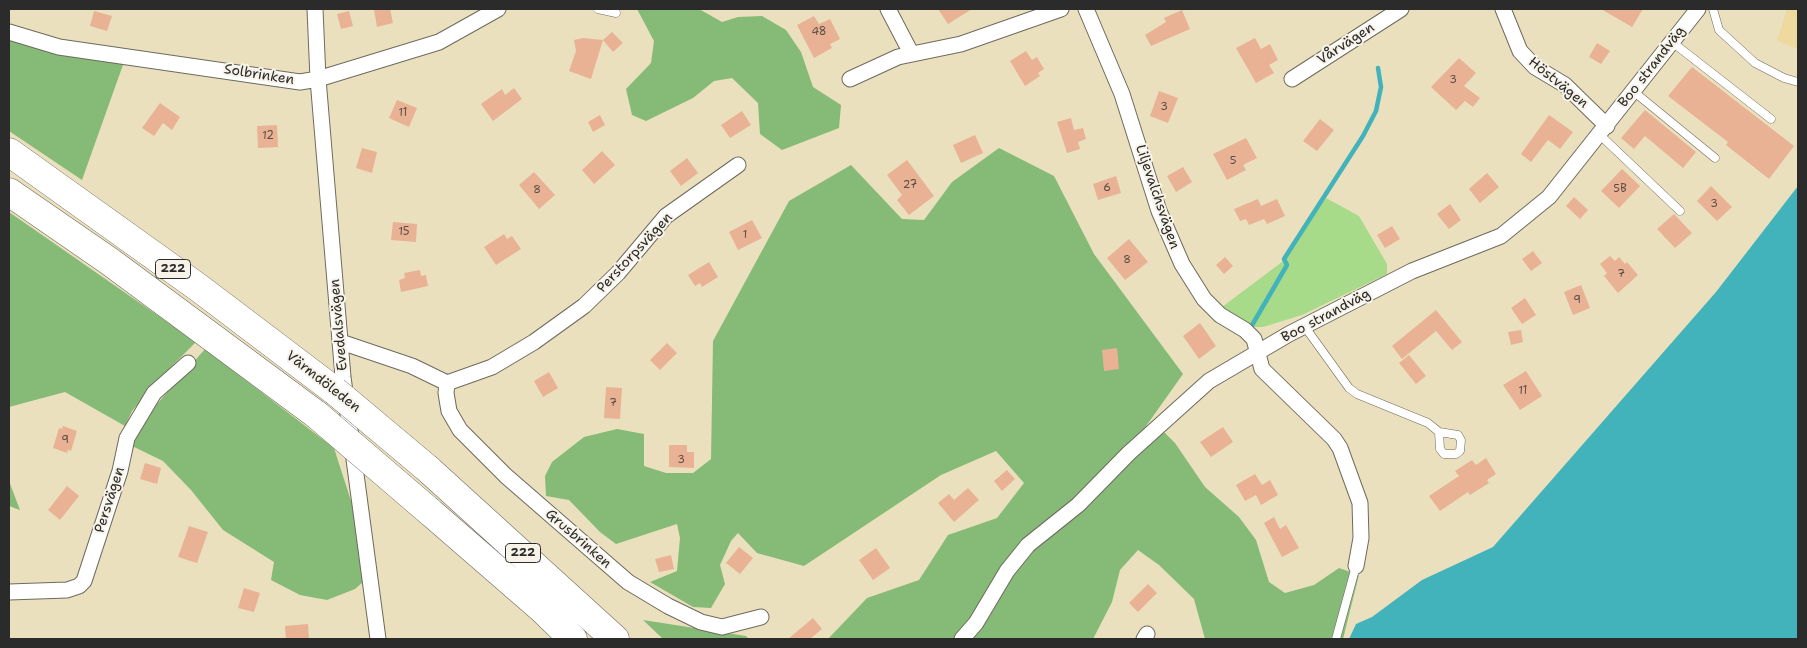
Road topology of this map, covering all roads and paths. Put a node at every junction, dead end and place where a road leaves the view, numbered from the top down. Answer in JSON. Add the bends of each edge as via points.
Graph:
{"nodes":[{"id":1,"x":315,"y":9,"type":"edge"},
{"id":2,"x":498,"y":9,"type":"edge"},
{"id":3,"x":598,"y":9,"type":"edge"},
{"id":4,"x":888,"y":9,"type":"edge"},
{"id":5,"x":1060,"y":9,"type":"edge"},
{"id":6,"x":1086,"y":9,"type":"edge"},
{"id":7,"x":1401,"y":9,"type":"edge"},
{"id":8,"x":1503,"y":9,"type":"edge"},
{"id":9,"x":1698,"y":9,"type":"edge"},
{"id":10,"x":1713,"y":9,"type":"edge"},
{"id":11,"x":616,"y":13,"type":"dead end"},
{"id":12,"x":9,"y":32,"type":"edge"},
{"id":13,"x":1672,"y":42,"type":"junction"},
{"id":14,"x":911,"y":53,"type":"junction"},
{"id":15,"x":850,"y":78,"type":"dead end"},
{"id":16,"x":318,"y":79,"type":"junction"},
{"id":17,"x":1292,"y":79,"type":"dead end"},
{"id":18,"x":1798,"y":82,"type":"edge"},
{"id":19,"x":1633,"y":91,"type":"junction"},
{"id":20,"x":1770,"y":118,"type":"dead end"},
{"id":21,"x":1604,"y":130,"type":"junction"},
{"id":22,"x":9,"y":152,"type":"edge"},
{"id":23,"x":1714,"y":158,"type":"dead end"},
{"id":24,"x":738,"y":165,"type":"dead end"},
{"id":25,"x":9,"y":192,"type":"edge"},
{"id":26,"x":1680,"y":211,"type":"dead end"},
{"id":27,"x":1305,"y":327,"type":"junction"},
{"id":28,"x":341,"y":342,"type":"junction"},
{"id":29,"x":1259,"y":352,"type":"junction"},
{"id":30,"x":188,"y":363,"type":"dead end"},
{"id":31,"x":447,"y":383,"type":"junction"},
{"id":32,"x":1439,"y":432,"type":"dead end"},
{"id":33,"x":1356,"y":566,"type":"joint"},
{"id":34,"x":9,"y":592,"type":"edge"},
{"id":35,"x":761,"y":617,"type":"dead end"},
{"id":36,"x":378,"y":639,"type":"edge"},
{"id":37,"x":573,"y":639,"type":"edge"},
{"id":38,"x":615,"y":639,"type":"edge"},
{"id":39,"x":962,"y":639,"type":"edge"},
{"id":40,"x":1336,"y":639,"type":"edge"}],
"edges":[{"from":1,"to":16,"type":"street","name":"Evedalsvägen"},
{"from":2,"to":16,"type":"street","name":"Solbrinken","via":[[439,42]]},
{"from":3,"to":11,"type":"lane"},
{"from":4,"to":14,"type":"street"},
{"from":5,"to":14,"type":"street","via":[[961,44],[937,51]]},
{"from":6,"to":29,"type":"street","name":"Liljevalchsvägen","via":[[1122,94],[1173,247],[1204,299],[1220,315],[1245,330],[1254,339]]},
{"from":7,"to":17,"type":"street","name":"Vårvägen"},
{"from":8,"to":21,"type":"street","name":"Höstvägen","via":[[1520,51],[1535,67],[1565,85]]},
{"from":9,"to":13,"type":"street","name":"Boo strandväg"},
{"from":10,"to":18,"type":"lane","via":[[1720,30],[1755,63]]},
{"from":12,"to":16,"type":"street","name":"Solbrinken","via":[[60,48],[300,82]]},
{"from":13,"to":19,"type":"street","name":"Boo strandväg"},
{"from":13,"to":20,"type":"lane"},
{"from":14,"to":15,"type":"street"},
{"from":16,"to":28,"type":"street","name":"Evedalsvägen"},
{"from":19,"to":21,"type":"street","name":"Boo strandväg"},
{"from":19,"to":23,"type":"lane"},
{"from":21,"to":26,"type":"lane"},
{"from":21,"to":27,"type":"street","name":"Boo strandväg","via":[[1549,197],[1501,236],[1412,271]]},
{"from":22,"to":38,"type":"highway","name":"Värmdöleden","number":"222","bridge":true,"via":[[336,390]]},
{"from":24,"to":31,"type":"street","name":"Perstorpsvägen","via":[[666,216],[618,273],[568,318],[492,367]]},
{"from":25,"to":37,"type":"highway","number":"222","bridge":true,"via":[[109,260],[317,415]]},
{"from":27,"to":29,"type":"street","name":"Boo strandväg"},
{"from":27,"to":32,"type":"lane","via":[[1349,388],[1428,423]]},
{"from":28,"to":31,"type":"street","via":[[412,366]]},
{"from":28,"to":36,"type":"street","name":"Evedalsvägen"},
{"from":29,"to":33,"type":"street","name":"Liljevalchsvägen","via":[[1262,369],[1340,448],[1360,503],[1361,538]]},
{"from":29,"to":39,"type":"street","name":"Boo strandväg","via":[[1209,381],[1130,452],[1078,505],[1028,545]]},
{"from":30,"to":34,"type":"street","name":"Persvägen","via":[[154,394],[127,438],[120,471],[84,581],[67,590]]},
{"from":31,"to":35,"type":"street","name":"Grusbrinken","via":[[449,411],[460,430],[506,476],[628,582],[701,622],[722,627]]},
{"from":33,"to":40,"type":"lane"}]}
